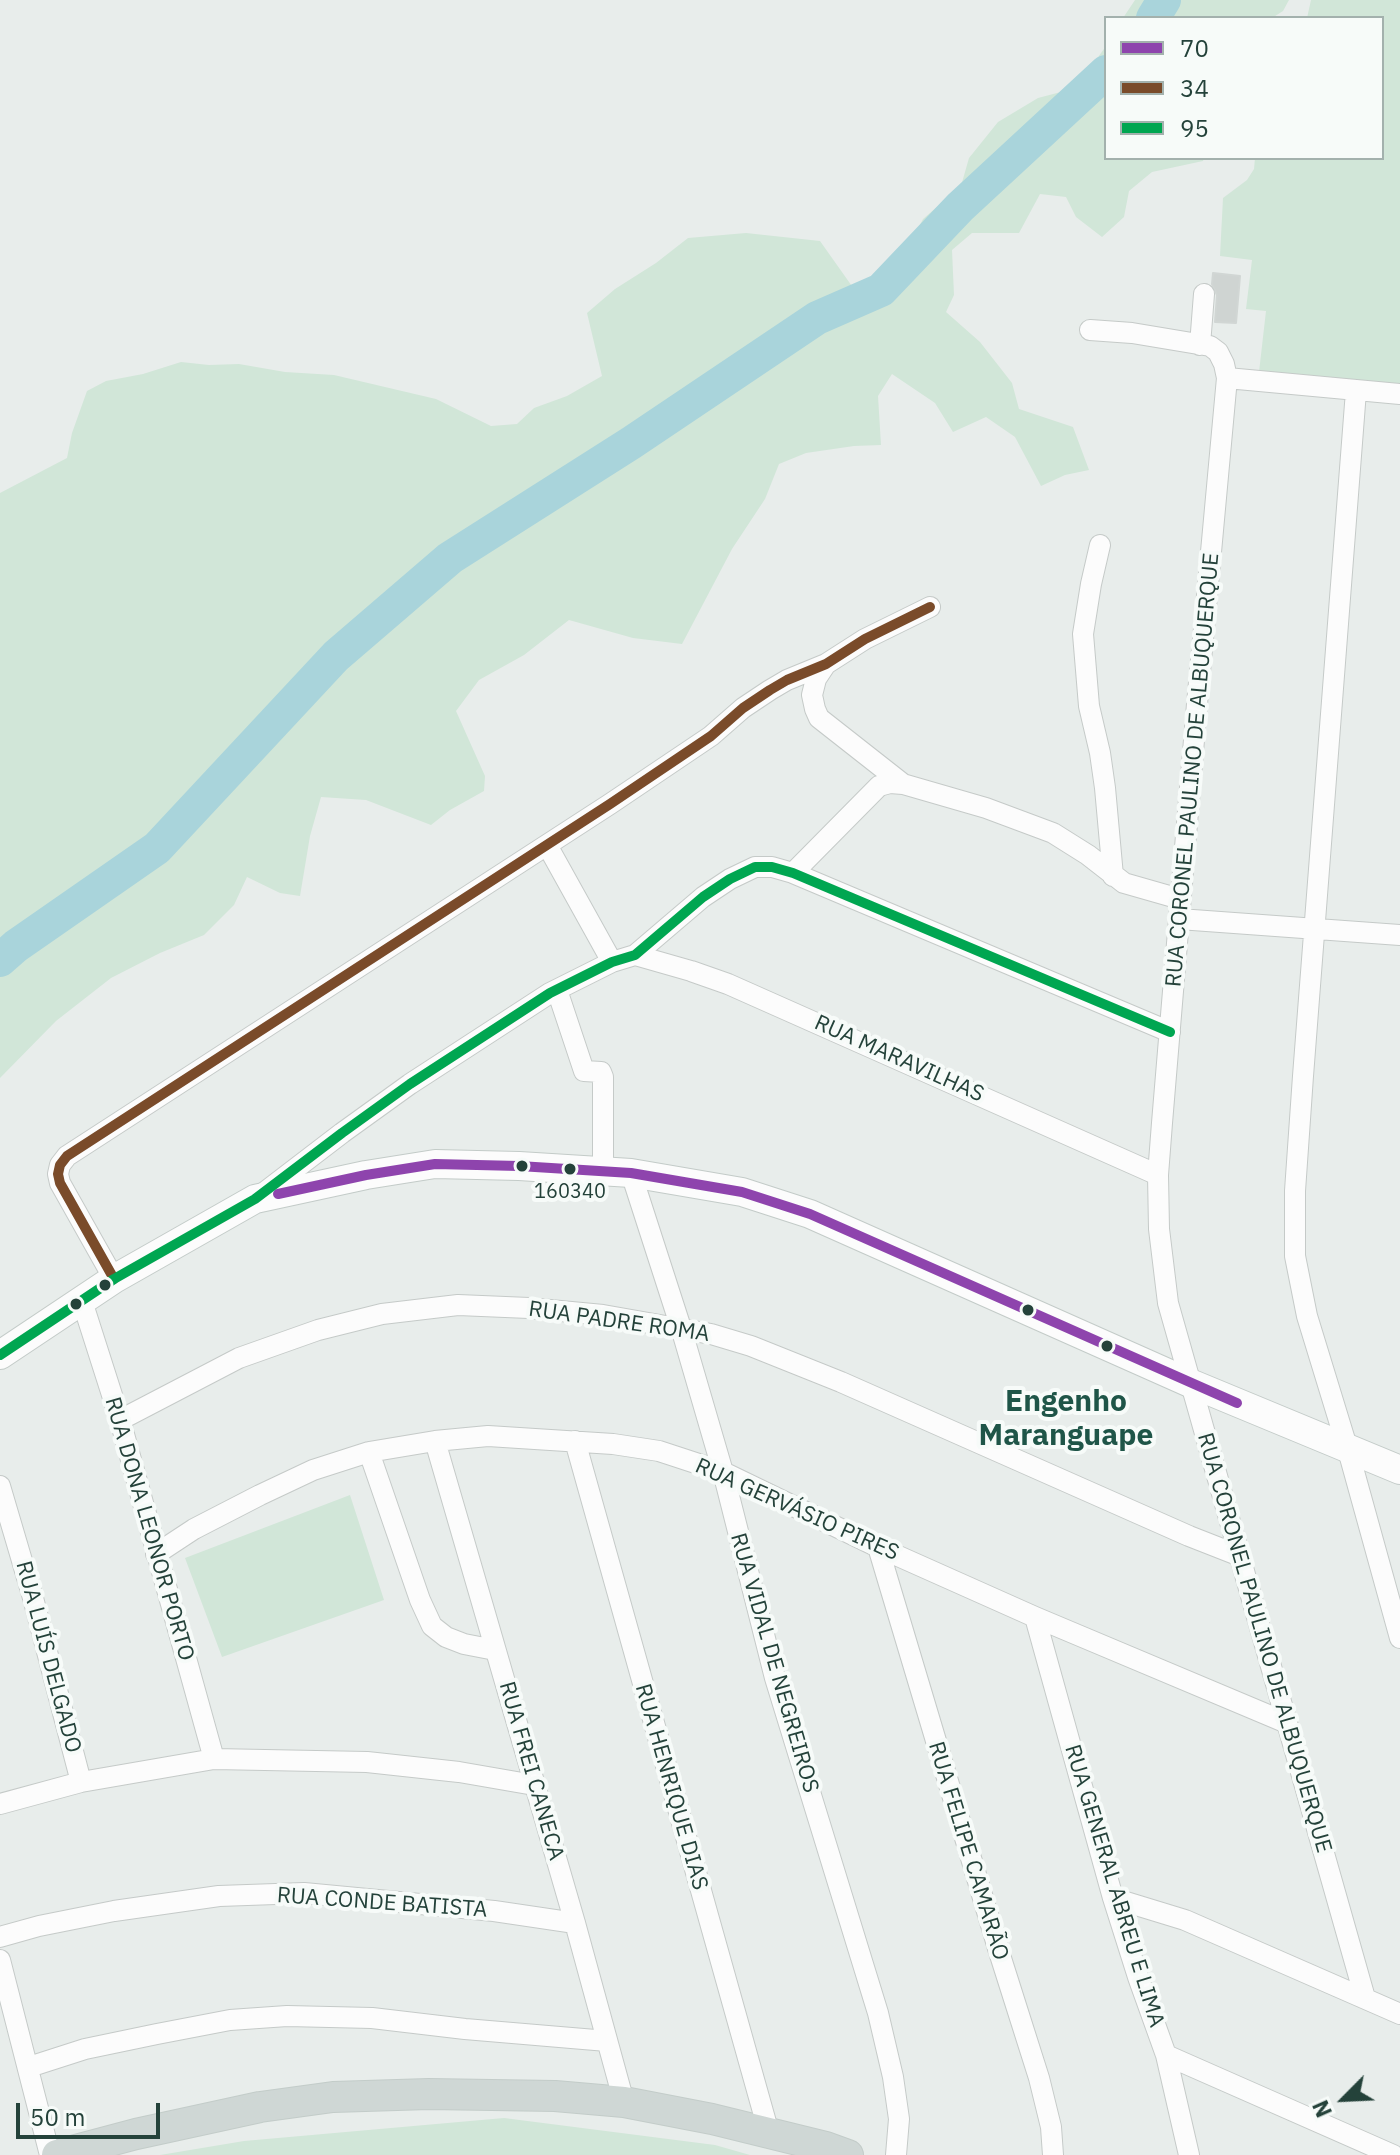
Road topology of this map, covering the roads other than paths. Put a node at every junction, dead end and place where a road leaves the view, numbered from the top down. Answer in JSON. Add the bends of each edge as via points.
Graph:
{"nodes":[{"id":1,"x":1204,"y":294,"type":"dead end"},
{"id":2,"x":1090,"y":330,"type":"dead end"},
{"id":3,"x":1200,"y":345,"type":"junction"},
{"id":4,"x":1227,"y":378,"type":"junction"},
{"id":5,"x":1356,"y":391,"type":"junction"},
{"id":6,"x":1400,"y":394,"type":"edge"},
{"id":7,"x":1100,"y":545,"type":"dead end"},
{"id":8,"x":930,"y":607,"type":"dead end"},
{"id":9,"x":826,"y":664,"type":"junction"},
{"id":10,"x":903,"y":784,"type":"junction"},
{"id":11,"x":547,"y":845,"type":"junction"},
{"id":12,"x":793,"y":873,"type":"junction"},
{"id":13,"x":1113,"y":876,"type":"junction"},
{"id":14,"x":1180,"y":909,"type":"junction"},
{"id":15,"x":1315,"y":930,"type":"junction"},
{"id":16,"x":1400,"y":935,"type":"edge"},
{"id":17,"x":635,"y":955,"type":"junction"},
{"id":18,"x":612,"y":962,"type":"junction"},
{"id":19,"x":557,"y":990,"type":"junction"},
{"id":20,"x":1170,"y":1032,"type":"junction"},
{"id":21,"x":617,"y":1172,"type":"junction"},
{"id":22,"x":1158,"y":1175,"type":"junction"},
{"id":23,"x":255,"y":1199,"type":"junction"},
{"id":24,"x":114,"y":1279,"type":"junction"},
{"id":25,"x":82,"y":1301,"type":"junction"},
{"id":26,"x":681,"y":1328,"type":"junction"},
{"id":27,"x":0,"y":1355,"type":"edge"},
{"id":28,"x":1190,"y":1383,"type":"junction"},
{"id":29,"x":120,"y":1420,"type":"junction"},
{"id":30,"x":435,"y":1441,"type":"junction"},
{"id":31,"x":575,"y":1441,"type":"junction"},
{"id":32,"x":1348,"y":1450,"type":"junction"},
{"id":33,"x":369,"y":1452,"type":"junction"},
{"id":34,"x":1400,"y":1470,"type":"edge"},
{"id":35,"x":723,"y":1472,"type":"junction"},
{"id":36,"x":0,"y":1486,"type":"edge"},
{"id":37,"x":878,"y":1547,"type":"junction"},
{"id":38,"x":156,"y":1554,"type":"junction"},
{"id":39,"x":1240,"y":1556,"type":"junction"},
{"id":40,"x":1035,"y":1617,"type":"junction"},
{"id":41,"x":1400,"y":1638,"type":"edge"},
{"id":42,"x":495,"y":1650,"type":"junction"},
{"id":43,"x":1287,"y":1723,"type":"junction"},
{"id":44,"x":214,"y":1759,"type":"junction"},
{"id":45,"x":81,"y":1782,"type":"junction"},
{"id":46,"x":534,"y":1785,"type":"junction"},
{"id":47,"x":0,"y":1804,"type":"edge"},
{"id":48,"x":1113,"y":1898,"type":"junction"},
{"id":49,"x":575,"y":1923,"type":"junction"},
{"id":50,"x":0,"y":1937,"type":"edge"},
{"id":51,"x":0,"y":1960,"type":"edge"},
{"id":52,"x":1365,"y":1998,"type":"junction"},
{"id":53,"x":1400,"y":2014,"type":"edge"},
{"id":54,"x":607,"y":2041,"type":"junction"},
{"id":55,"x":1166,"y":2055,"type":"junction"},
{"id":56,"x":29,"y":2067,"type":"junction"},
{"id":57,"x":624,"y":2102,"type":"junction"},
{"id":58,"x":769,"y":2133,"type":"junction"},
{"id":59,"x":50,"y":2155,"type":"edge"},
{"id":60,"x":57,"y":2155,"type":"edge"},
{"id":61,"x":848,"y":2155,"type":"edge"},
{"id":62,"x":896,"y":2155,"type":"edge"},
{"id":63,"x":1053,"y":2155,"type":"edge"},
{"id":64,"x":1189,"y":2155,"type":"edge"},
{"id":65,"x":1393,"y":2155,"type":"edge"}],
"edges":[{"from":1,"to":3,"type":"street"},
{"from":2,"to":3,"type":"street"},
{"from":3,"to":4,"type":"street","via":[[1218,352]]},
{"from":4,"to":5,"type":"street"},
{"from":4,"to":14,"type":"street","name":"RUA CORONEL PAULINO DE ALBUQUERQUE"},
{"from":5,"to":6,"type":"street"},
{"from":5,"to":15,"type":"street"},
{"from":7,"to":13,"type":"street","via":[[1083,634]]},
{"from":8,"to":9,"type":"street"},
{"from":9,"to":10,"type":"street","via":[[812,695],[819,718]]},
{"from":9,"to":11,"type":"street","via":[[770,690],[711,736]]},
{"from":10,"to":12,"type":"street","via":[[879,786]]},
{"from":10,"to":13,"type":"street","via":[[1053,833]]},
{"from":11,"to":18,"type":"street"},
{"from":11,"to":24,"type":"street","via":[[67,1156],[60,1165],[60,1183]]},
{"from":12,"to":17,"type":"street","via":[[755,867],[730,879]]},
{"from":12,"to":20,"type":"street"},
{"from":13,"to":14,"type":"street"},
{"from":14,"to":15,"type":"street"},
{"from":14,"to":20,"type":"street","name":"RUA CORONEL PAULINO DE ALBUQUERQUE"},
{"from":15,"to":16,"type":"street"},
{"from":15,"to":32,"type":"street","via":[[1295,1256],[1307,1316]]},
{"from":17,"to":18,"type":"street"},
{"from":17,"to":22,"type":"street","name":"RUA MARAVILHAS","via":[[728,984]]},
{"from":18,"to":19,"type":"street"},
{"from":19,"to":21,"type":"street","name":"RUA VIDAL DE NEGREIROS","via":[[584,1071],[601,1072],[603,1077]]},
{"from":19,"to":23,"type":"street","via":[[410,1084]]},
{"from":20,"to":22,"type":"street","name":"RUA CORONEL PAULINO DE ALBUQUERQUE"},
{"from":21,"to":23,"type":"street","via":[[435,1164]]},
{"from":21,"to":26,"type":"street","name":"RUA VIDAL DE NEGREIROS"},
{"from":21,"to":28,"type":"street","via":[[742,1192],[810,1214]]},
{"from":22,"to":28,"type":"street","name":"RUA CORONEL PAULINO DE ALBUQUERQUE","via":[[1168,1303]]},
{"from":23,"to":24,"type":"street"},
{"from":24,"to":25,"type":"street"},
{"from":25,"to":27,"type":"street"},
{"from":25,"to":29,"type":"street","name":"RUA DONA LEONOR PORTO"},
{"from":26,"to":29,"type":"street","name":"RUA PADRE ROMA","via":[[529,1308],[458,1305],[382,1314],[239,1358]]},
{"from":26,"to":35,"type":"street","name":"RUA VIDAL DE NEGREIROS"},
{"from":26,"to":39,"type":"street","name":"RUA PADRE ROMA","via":[[802,1366]]},
{"from":28,"to":32,"type":"street"},
{"from":28,"to":39,"type":"street","name":"RUA CORONEL PAULINO DE ALBUQUERQUE"},
{"from":29,"to":38,"type":"street","name":"RUA DONA LEONOR PORTO"},
{"from":30,"to":31,"type":"street","name":"RUA GERVÁSIO PIRES","via":[[488,1436]]},
{"from":30,"to":33,"type":"street","name":"RUA GERVÁSIO PIRES"},
{"from":30,"to":42,"type":"street","name":"RUA FREI CANECA"},
{"from":31,"to":35,"type":"street","name":"RUA GERVÁSIO PIRES","via":[[659,1451]]},
{"from":31,"to":58,"type":"street","name":"RUA HENRIQUE DIAS"},
{"from":32,"to":34,"type":"street"},
{"from":32,"to":41,"type":"street"},
{"from":33,"to":38,"type":"street","name":"RUA GERVÁSIO PIRES","via":[[260,1495]]},
{"from":33,"to":42,"type":"street","via":[[432,1626],[464,1644]]},
{"from":35,"to":37,"type":"street","name":"RUA GERVÁSIO PIRES"},
{"from":35,"to":62,"type":"street","name":"RUA VIDAL DE NEGREIROS","via":[[775,1678],[878,2013],[899,2119]]},
{"from":36,"to":45,"type":"street","name":"RUA LUÍS DELGADO"},
{"from":37,"to":40,"type":"street","name":"RUA GERVÁSIO PIRES"},
{"from":37,"to":63,"type":"street","name":"RUA FELIPE CAMARÃO","via":[[1039,2078]]},
{"from":38,"to":44,"type":"street","name":"RUA DONA LEONOR PORTO"},
{"from":39,"to":43,"type":"street","name":"RUA CORONEL PAULINO DE ALBUQUERQUE"},
{"from":40,"to":43,"type":"street","name":"RUA GERVÁSIO PIRES"},
{"from":40,"to":48,"type":"street","name":"RUA GENERAL ABREU E LIMA"},
{"from":42,"to":46,"type":"street","name":"RUA FREI CANECA"},
{"from":43,"to":52,"type":"street","name":"RUA CORONEL PAULINO DE ALBUQUERQUE"},
{"from":44,"to":45,"type":"street"},
{"from":44,"to":46,"type":"street","via":[[367,1762]]},
{"from":45,"to":47,"type":"street"},
{"from":46,"to":49,"type":"street","name":"RUA FREI CANECA"},
{"from":48,"to":52,"type":"street","via":[[1185,1920]]},
{"from":48,"to":55,"type":"street","name":"RUA GENERAL ABREU E LIMA"},
{"from":49,"to":50,"type":"street","name":"RUA CONDE BATISTA","via":[[304,1893],[219,1896],[129,1909]]},
{"from":49,"to":54,"type":"street","name":"RUA FREI CANECA"},
{"from":51,"to":56,"type":"street"},
{"from":52,"to":53,"type":"street"},
{"from":54,"to":56,"type":"street","via":[[372,2018],[287,2016],[230,2020],[85,2049]]},
{"from":54,"to":57,"type":"street","name":"RUA FREI CANECA"},
{"from":55,"to":64,"type":"street","name":"RUA GENERAL ABREU E LIMA"},
{"from":55,"to":65,"type":"street"},
{"from":56,"to":59,"type":"street"},
{"from":57,"to":58,"type":"main road"},
{"from":57,"to":60,"type":"main road","via":[[555,2096],[333,2097],[260,2107]]},
{"from":58,"to":61,"type":"main road"}]}
